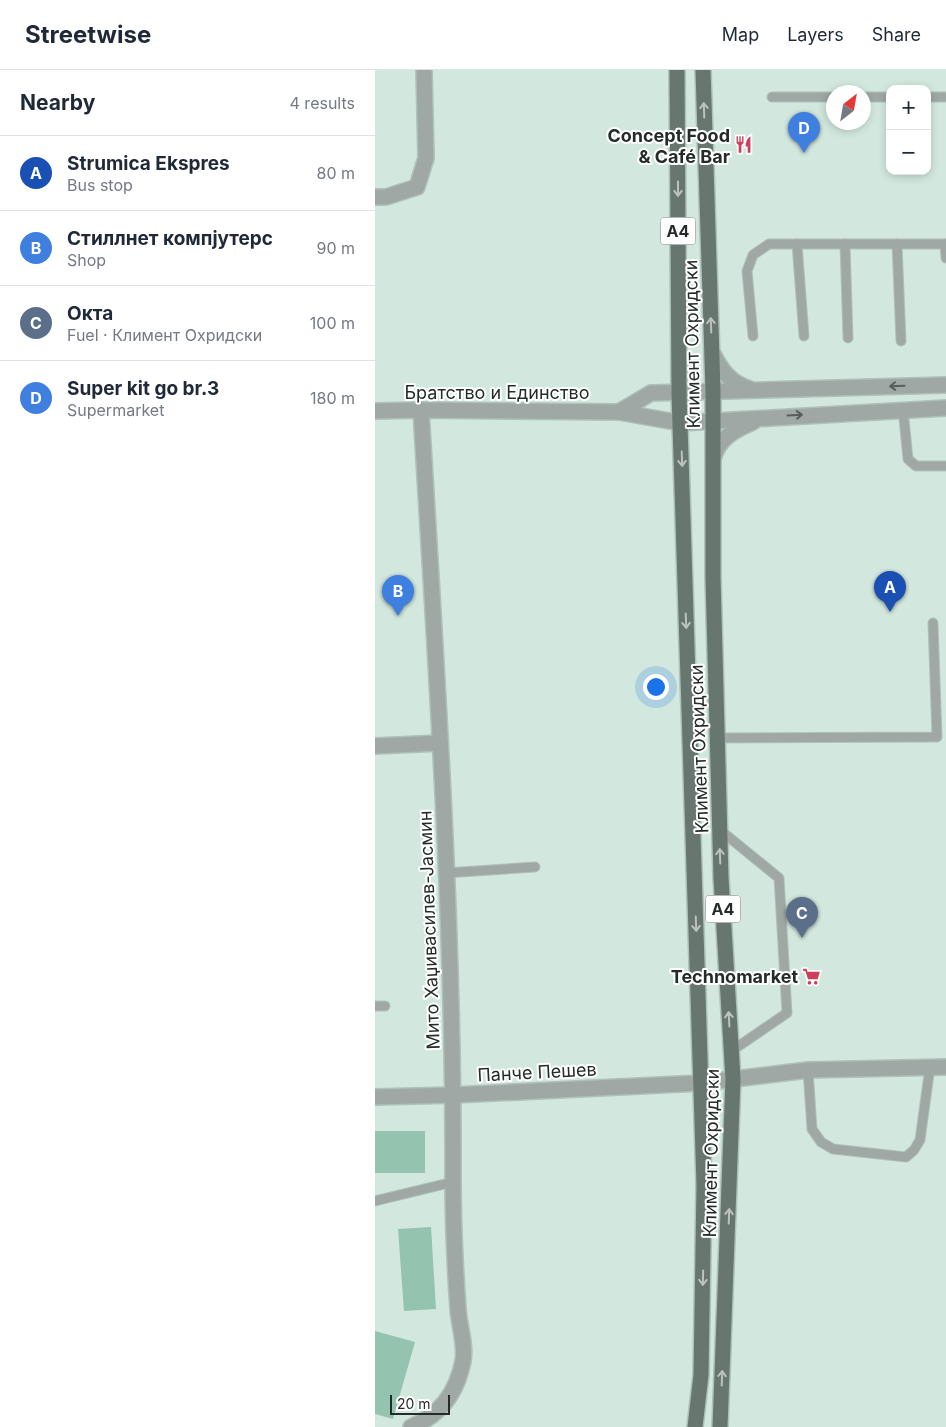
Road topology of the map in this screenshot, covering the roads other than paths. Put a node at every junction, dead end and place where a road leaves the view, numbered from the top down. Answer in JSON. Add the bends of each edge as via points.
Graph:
{"nodes":[{"id":1,"x":424,"y":70,"type":"edge"},
{"id":2,"x":677,"y":70,"type":"edge"},
{"id":3,"x":703,"y":70,"type":"edge"},
{"id":4,"x":826,"y":97,"type":"edge"},
{"id":5,"x":871,"y":97,"type":"edge"},
{"id":6,"x":886,"y":97,"type":"edge"},
{"id":7,"x":931,"y":97,"type":"edge"},
{"id":8,"x":946,"y":97,"type":"edge"},
{"id":9,"x":772,"y":98,"type":"dead end"},
{"id":10,"x":375,"y":198,"type":"edge"},
{"id":11,"x":797,"y":244,"type":"junction"},
{"id":12,"x":845,"y":244,"type":"junction"},
{"id":13,"x":897,"y":244,"type":"junction"},
{"id":14,"x":946,"y":244,"type":"edge"},
{"id":15,"x":946,"y":258,"type":"edge"},
{"id":16,"x":753,"y":336,"type":"dead end"},
{"id":17,"x":804,"y":336,"type":"dead end"},
{"id":18,"x":848,"y":338,"type":"dead end"},
{"id":19,"x":901,"y":341,"type":"dead end"},
{"id":20,"x":712,"y":352,"type":"junction"},
{"id":21,"x":946,"y":385,"type":"edge"},
{"id":22,"x":753,"y":390,"type":"junction"},
{"id":23,"x":713,"y":391,"type":"junction"},
{"id":24,"x":679,"y":393,"type":"junction"},
{"id":25,"x":946,"y":408,"type":"edge"},
{"id":26,"x":903,"y":409,"type":"junction"},
{"id":27,"x":421,"y":410,"type":"junction"},
{"id":28,"x":375,"y":411,"type":"edge"},
{"id":29,"x":619,"y":412,"type":"junction"},
{"id":30,"x":775,"y":417,"type":"junction"},
{"id":31,"x":712,"y":422,"type":"junction"},
{"id":32,"x":681,"y":423,"type":"junction"},
{"id":33,"x":712,"y":463,"type":"junction"},
{"id":34,"x":946,"y":466,"type":"edge"},
{"id":35,"x":933,"y":623,"type":"dead end"},
{"id":36,"x":717,"y":738,"type":"junction"},
{"id":37,"x":440,"y":743,"type":"junction"},
{"id":38,"x":375,"y":746,"type":"edge"},
{"id":39,"x":719,"y":830,"type":"junction"},
{"id":40,"x":535,"y":867,"type":"dead end"},
{"id":41,"x":445,"y":873,"type":"junction"},
{"id":42,"x":375,"y":1006,"type":"edge"},
{"id":43,"x":385,"y":1006,"type":"dead end"},
{"id":44,"x":731,"y":1052,"type":"junction"},
{"id":45,"x":930,"y":1067,"type":"junction"},
{"id":46,"x":946,"y":1067,"type":"edge"},
{"id":47,"x":808,"y":1070,"type":"junction"},
{"id":48,"x":733,"y":1079,"type":"junction"},
{"id":49,"x":701,"y":1083,"type":"junction"},
{"id":50,"x":454,"y":1095,"type":"junction"},
{"id":51,"x":375,"y":1097,"type":"edge"},
{"id":52,"x":453,"y":1182,"type":"junction"},
{"id":53,"x":375,"y":1201,"type":"edge"},
{"id":54,"x":411,"y":1427,"type":"edge"},
{"id":55,"x":695,"y":1427,"type":"edge"},
{"id":56,"x":720,"y":1427,"type":"edge"}],
"edges":[{"from":1,"to":10,"type":"street","via":[[426,158],[417,187]]},
{"from":2,"to":24,"type":"main road","name":"Климент Охридски","number":"A4","one_way":true},
{"from":20,"to":3,"type":"main road","name":"Климент Охридски","number":"A4","one_way":true},
{"from":4,"to":9,"type":"lane"},
{"from":5,"to":6,"type":"lane"},
{"from":7,"to":8,"type":"lane"},
{"from":11,"to":12,"type":"lane"},
{"from":11,"to":16,"type":"lane","via":[[769,244],[753,255],[747,271]]},
{"from":11,"to":17,"type":"lane"},
{"from":12,"to":13,"type":"lane"},
{"from":12,"to":18,"type":"lane"},
{"from":13,"to":14,"type":"lane"},
{"from":13,"to":19,"type":"lane"},
{"from":14,"to":15,"type":"lane"},
{"from":20,"to":22,"type":"street","via":[[725,375],[736,384]]},
{"from":20,"to":23,"type":"main road","name":"Климент Охридски","number":"A4"},
{"from":21,"to":22,"type":"street","one_way":true},
{"from":22,"to":23,"type":"street"},
{"from":23,"to":24,"type":"street"},
{"from":23,"to":31,"type":"main road","name":"Климент Охридски","number":"A4"},
{"from":24,"to":29,"type":"street","via":[[651,393]]},
{"from":24,"to":32,"type":"main road","name":"Климент Охридски","number":"A4"},
{"from":25,"to":26,"type":"street"},
{"from":30,"to":26,"type":"street","one_way":true},
{"from":26,"to":34,"type":"lane","via":[[908,459],[916,466]]},
{"from":27,"to":28,"type":"street","name":"Братство и Единство"},
{"from":27,"to":29,"type":"street","name":"Братство и Единство"},
{"from":27,"to":37,"type":"street","name":"Мито Хаџивасилев-Јасмин"},
{"from":29,"to":32,"type":"street","name":"Братство и Единство"},
{"from":30,"to":31,"type":"street","name":"Братство и Единство"},
{"from":30,"to":33,"type":"street","via":[[757,421],[727,436],[718,445]]},
{"from":31,"to":32,"type":"street","name":"Братство и Единство"},
{"from":31,"to":33,"type":"main road","name":"Климент Охридски","number":"A4"},
{"from":32,"to":49,"type":"main road","name":"Климент Охридски","number":"A4","one_way":true},
{"from":33,"to":36,"type":"main road","name":"Климент Охридски","number":"A4"},
{"from":35,"to":36,"type":"lane","via":[[937,737]]},
{"from":36,"to":39,"type":"main road","name":"Климент Охридски","number":"A4"},
{"from":37,"to":38,"type":"street"},
{"from":37,"to":41,"type":"street","name":"Мито Хаџивасилев-Јасмин"},
{"from":44,"to":39,"type":"main road","name":"Климент Охридски","number":"A4","one_way":true},
{"from":39,"to":44,"type":"lane","via":[[779,878],[787,1012]]},
{"from":40,"to":41,"type":"lane"},
{"from":41,"to":50,"type":"street","name":"Мито Хаџивасилев-Јасмин"},
{"from":42,"to":43,"type":"lane"},
{"from":44,"to":48,"type":"main road","name":"Климент Охридски","number":"A4"},
{"from":45,"to":46,"type":"street","name":"Панче Пешев"},
{"from":45,"to":47,"type":"street","name":"Панче Пешев"},
{"from":45,"to":47,"type":"lane","via":[[920,1140],[906,1157],[833,1150],[821,1142],[812,1129]]},
{"from":47,"to":48,"type":"street","name":"Панче Пешев"},
{"from":48,"to":49,"type":"street","name":"Панче Пешев"},
{"from":56,"to":48,"type":"main road","name":"Климент Охридски","number":"A4","one_way":true},
{"from":49,"to":50,"type":"street","name":"Панче Пешев"},
{"from":49,"to":55,"type":"main road","name":"Климент Охридски","number":"A4","one_way":true,"via":[[704,1185],[701,1375]]},
{"from":50,"to":51,"type":"street","name":"Панче Пешев"},
{"from":50,"to":52,"type":"street","name":"Мито Хаџивасилев-Јасмин"},
{"from":52,"to":53,"type":"lane"},
{"from":52,"to":54,"type":"street","name":"Мито Хаџивасилев-Јасмин","via":[[464,1359],[451,1398],[422,1423]]}]}
